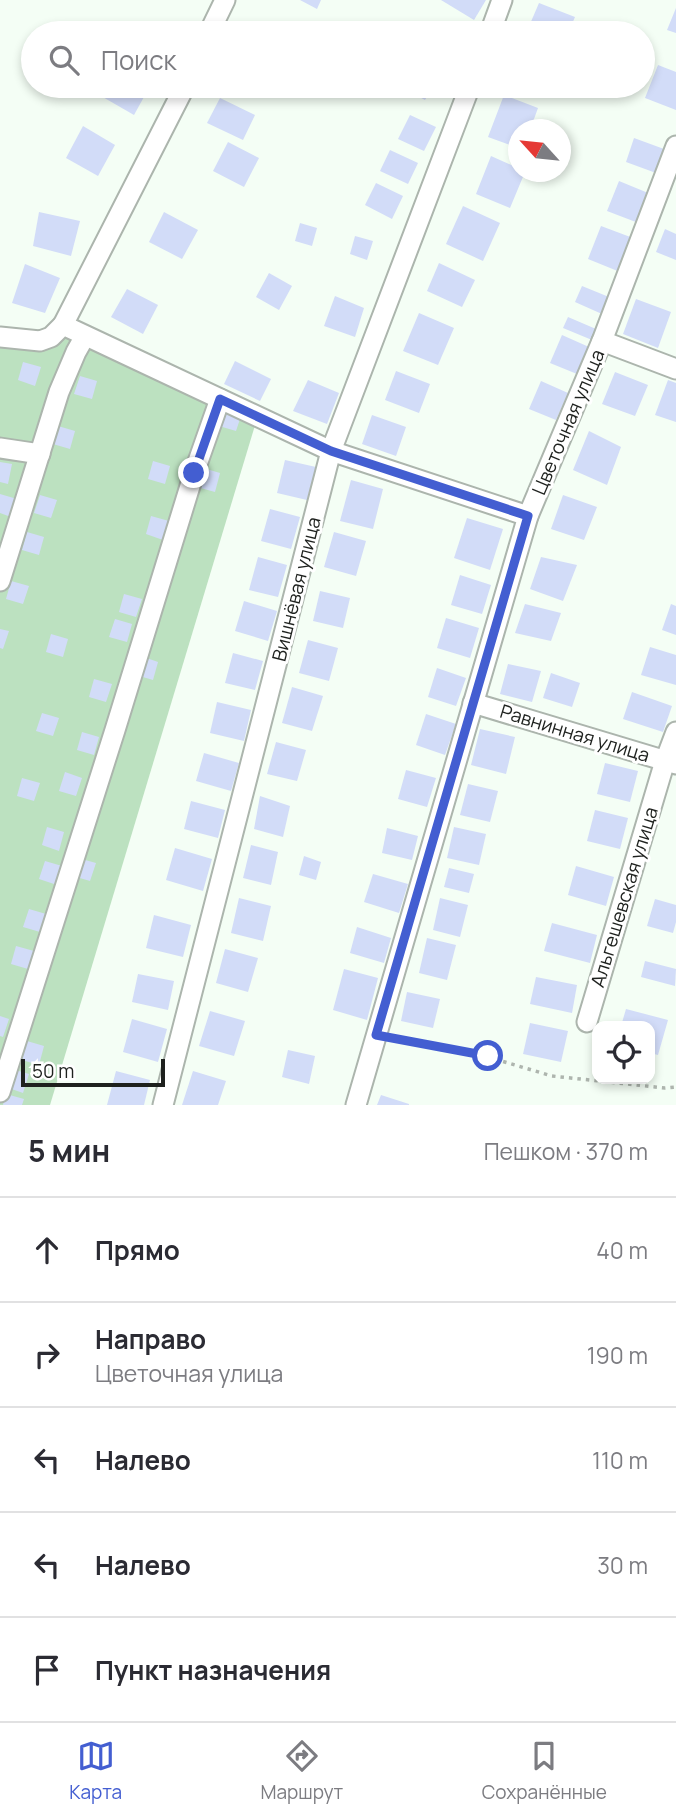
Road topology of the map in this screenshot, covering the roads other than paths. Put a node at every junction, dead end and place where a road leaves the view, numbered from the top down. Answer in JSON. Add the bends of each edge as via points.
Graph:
{"nodes":[{"id":1,"x":225,"y":0,"type":"edge"},
{"id":2,"x":502,"y":0,"type":"edge"},
{"id":3,"x":215,"y":21,"type":"edge"},
{"id":4,"x":494,"y":21,"type":"edge"},
{"id":5,"x":179,"y":98,"type":"edge"},
{"id":6,"x":465,"y":98,"type":"edge"},
{"id":7,"x":676,"y":146,"type":"edge"},
{"id":8,"x":63,"y":325,"type":"junction"},
{"id":9,"x":85,"y":335,"type":"junction"},
{"id":10,"x":0,"y":337,"type":"edge"},
{"id":11,"x":602,"y":341,"type":"junction"},
{"id":12,"x":676,"y":369,"type":"edge"},
{"id":13,"x":220,"y":399,"type":"junction"},
{"id":14,"x":0,"y":448,"type":"edge"},
{"id":15,"x":331,"y":451,"type":"junction"},
{"id":16,"x":40,"y":454,"type":"junction"},
{"id":17,"x":528,"y":516,"type":"junction"},
{"id":18,"x":0,"y":581,"type":"edge"},
{"id":19,"x":473,"y":702,"type":"junction"},
{"id":20,"x":676,"y":732,"type":"edge"},
{"id":21,"x":671,"y":762,"type":"edge"},
{"id":22,"x":587,"y":1023,"type":"dead end"},
{"id":23,"x":0,"y":1092,"type":"edge"},
{"id":24,"x":163,"y":1105,"type":"edge"},
{"id":25,"x":356,"y":1105,"type":"edge"}],
"edges":[{"from":1,"to":3,"type":"street"},
{"from":2,"to":4,"type":"street"},
{"from":5,"to":8,"type":"street"},
{"from":6,"to":15,"type":"street","name":"Вишнёвая улица"},
{"from":7,"to":11,"type":"street","name":"Цветочная улица"},
{"from":8,"to":9,"type":"street"},
{"from":8,"to":10,"type":"street","via":[[40,341]]},
{"from":9,"to":13,"type":"street"},
{"from":9,"to":16,"type":"street","via":[[59,392]]},
{"from":11,"to":12,"type":"street"},
{"from":11,"to":17,"type":"street","name":"Цветочная улица"},
{"from":13,"to":15,"type":"street"},
{"from":13,"to":23,"type":"street"},
{"from":14,"to":16,"type":"street"},
{"from":15,"to":17,"type":"street"},
{"from":15,"to":24,"type":"street","name":"Вишнёвая улица"},
{"from":16,"to":18,"type":"street"},
{"from":17,"to":19,"type":"street","name":"Цветочная улица"},
{"from":19,"to":21,"type":"street","name":"Равнинная улица"},
{"from":19,"to":25,"type":"street","name":"Цветочная улица"},
{"from":20,"to":21,"type":"street","name":"Альгешевская улица"},
{"from":21,"to":22,"type":"street","name":"Альгешевская улица"}]}
